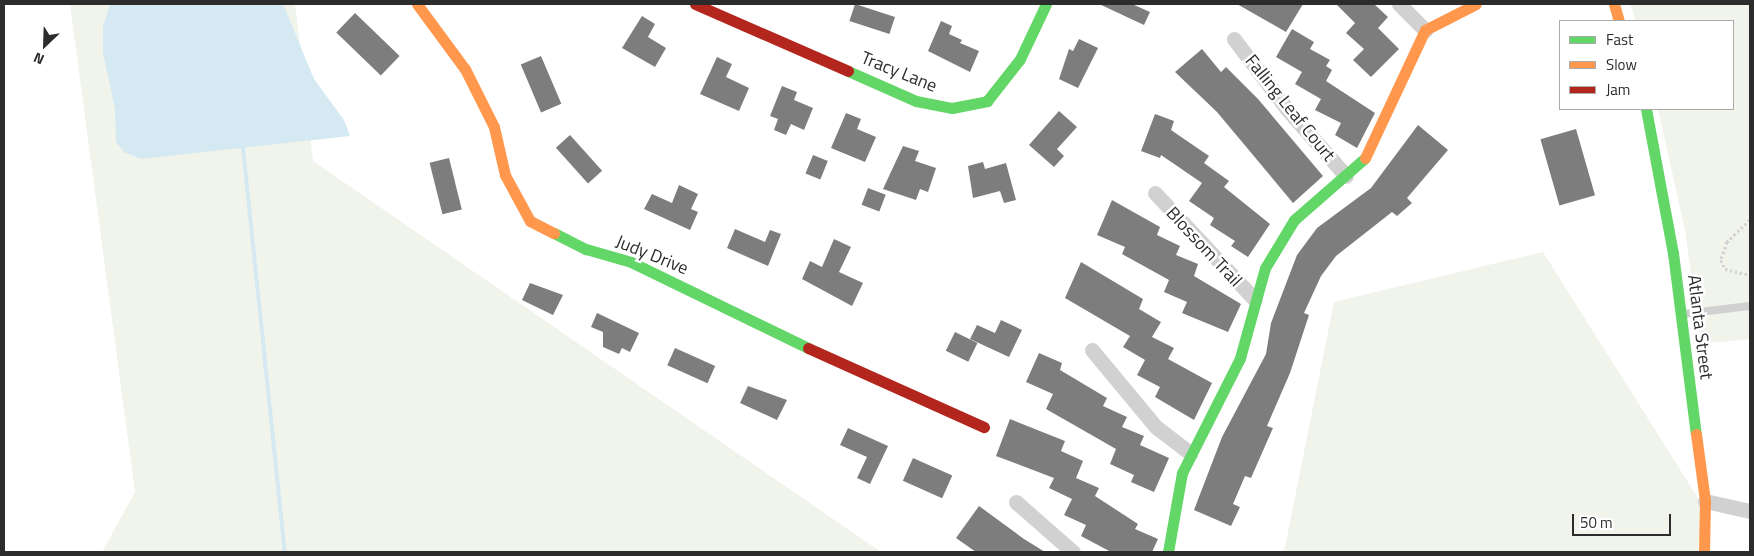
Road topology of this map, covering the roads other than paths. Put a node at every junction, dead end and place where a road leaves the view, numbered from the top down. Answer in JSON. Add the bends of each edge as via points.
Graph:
{"nodes":[{"id":1,"x":417,"y":4,"type":"edge"},
{"id":2,"x":695,"y":4,"type":"edge"},
{"id":3,"x":1046,"y":4,"type":"edge"},
{"id":4,"x":1399,"y":4,"type":"edge"},
{"id":5,"x":1476,"y":4,"type":"edge"},
{"id":6,"x":1614,"y":4,"type":"edge"},
{"id":7,"x":1619,"y":20,"type":"edge"},
{"id":8,"x":1425,"y":30,"type":"junction"},
{"id":9,"x":1234,"y":39,"type":"dead end"},
{"id":10,"x":1646,"y":110,"type":"edge"},
{"id":11,"x":1346,"y":176,"type":"junction"},
{"id":12,"x":1155,"y":193,"type":"dead end"},
{"id":13,"x":1255,"y":300,"type":"junction"},
{"id":14,"x":1750,"y":306,"type":"edge"},
{"id":15,"x":1681,"y":314,"type":"junction"},
{"id":16,"x":1092,"y":350,"type":"dead end"},
{"id":17,"x":984,"y":426,"type":"dead end"},
{"id":18,"x":1190,"y":453,"type":"junction"},
{"id":19,"x":1705,"y":501,"type":"junction"},
{"id":20,"x":1016,"y":502,"type":"dead end"},
{"id":21,"x":1750,"y":511,"type":"edge"},
{"id":22,"x":1073,"y":552,"type":"edge"},
{"id":23,"x":1168,"y":552,"type":"edge"},
{"id":24,"x":1704,"y":552,"type":"edge"}],
"edges":[{"from":1,"to":17,"type":"street","name":"Judy Drive","via":[[465,69],[494,127],[505,175],[530,221],[586,249],[631,262],[864,374]]},
{"from":2,"to":3,"type":"street","name":"Tracy Lane","via":[[916,101],[952,108],[987,102],[998,92],[1020,59]]},
{"from":4,"to":8,"type":"street"},
{"from":5,"to":8,"type":"street"},
{"from":6,"to":7,"type":"street"},
{"from":8,"to":11,"type":"street","via":[[1380,136],[1370,153]]},
{"from":9,"to":11,"type":"street","name":"Falling Leaf Court","via":[[1287,109]]},
{"from":10,"to":15,"type":"street","name":"Atlanta Street","via":[[1662,176]]},
{"from":11,"to":13,"type":"street","via":[[1294,220],[1279,240]]},
{"from":12,"to":13,"type":"street","name":"Blossom Trail"},
{"from":13,"to":18,"type":"street","via":[[1240,358]]},
{"from":14,"to":15,"type":"lane"},
{"from":15,"to":19,"type":"street","name":"Atlanta Street"},
{"from":16,"to":18,"type":"street","via":[[1156,427]]},
{"from":18,"to":23,"type":"street","via":[[1176,495]]},
{"from":19,"to":21,"type":"street"},
{"from":19,"to":24,"type":"street","name":"Atlanta Street"},
{"from":20,"to":22,"type":"street"}]}
